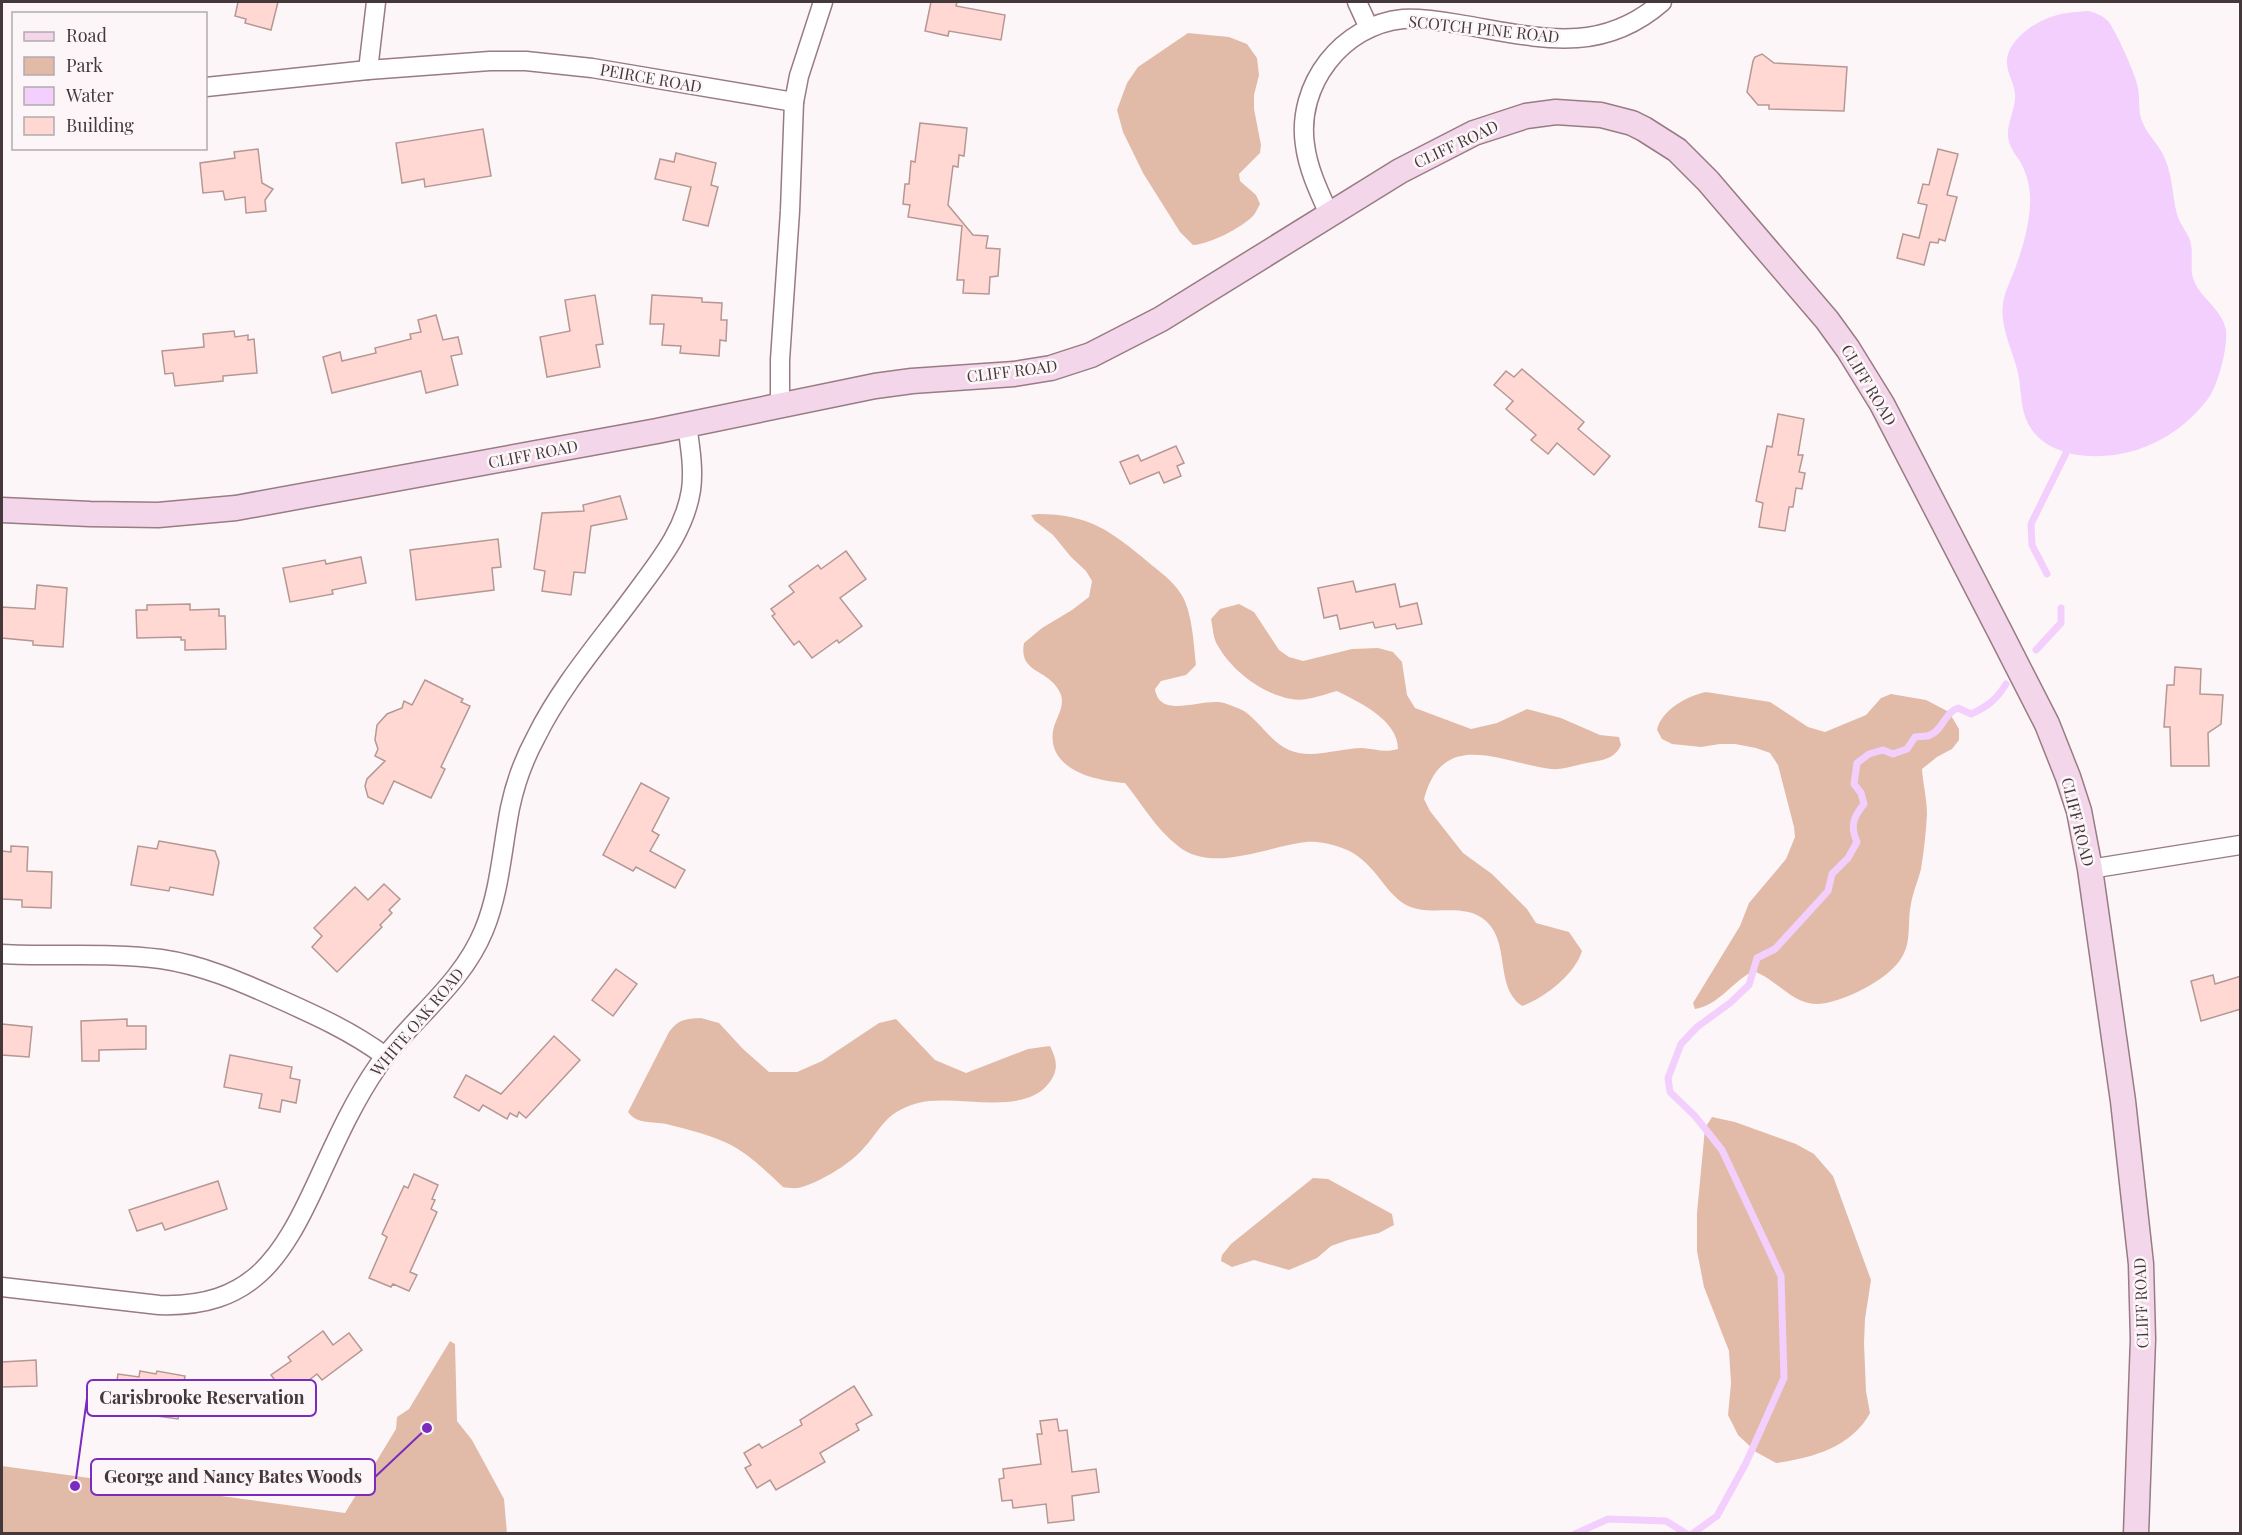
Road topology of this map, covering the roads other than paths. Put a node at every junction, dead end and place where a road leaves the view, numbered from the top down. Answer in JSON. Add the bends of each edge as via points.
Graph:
{"nodes":[{"id":1,"x":376,"y":2,"type":"edge"},
{"id":2,"x":823,"y":2,"type":"edge"},
{"id":3,"x":1357,"y":2,"type":"edge"},
{"id":4,"x":1662,"y":2,"type":"edge"},
{"id":5,"x":1369,"y":28,"type":"junction"},
{"id":6,"x":368,"y":70,"type":"junction"},
{"id":7,"x":207,"y":87,"type":"edge"},
{"id":8,"x":794,"y":102,"type":"junction"},
{"id":9,"x":1329,"y":214,"type":"junction"},
{"id":10,"x":780,"y":405,"type":"junction"},
{"id":11,"x":687,"y":425,"type":"junction"},
{"id":12,"x":2,"y":510,"type":"edge"},
{"id":13,"x":2241,"y":845,"type":"edge"},
{"id":14,"x":2090,"y":869,"type":"junction"},
{"id":15,"x":2,"y":954,"type":"edge"},
{"id":16,"x":385,"y":1056,"type":"junction"},
{"id":17,"x":2,"y":1287,"type":"edge"},
{"id":18,"x":2136,"y":1533,"type":"edge"}],
"edges":[{"from":1,"to":6,"type":"street"},
{"from":2,"to":8,"type":"street"},
{"from":3,"to":5,"type":"street"},
{"from":4,"to":5,"type":"street","name":"SCOTCH PINE ROAD","via":[[1626,26],[1577,39],[1419,19]]},
{"from":5,"to":9,"type":"street","name":"SCOTCH PINE ROAD","via":[[1329,58],[1316,79],[1304,122],[1314,179]]},
{"from":6,"to":7,"type":"street","name":"PEIRCE ROAD"},
{"from":6,"to":8,"type":"street","name":"PEIRCE ROAD","via":[[490,61],[541,62]]},
{"from":8,"to":10,"type":"street"},
{"from":9,"to":10,"type":"street","name":"CLIFF ROAD","via":[[1161,319],[1065,365],[1014,374],[893,383]]},
{"from":9,"to":14,"type":"street","name":"CLIFF ROAD","via":[[1455,141],[1526,116],[1571,112],[1617,119],[1656,135],[1682,155],[1718,191],[1827,320],[1882,404],[2047,724],[2074,794]]},
{"from":10,"to":11,"type":"street","name":"CLIFF ROAD"},
{"from":11,"to":12,"type":"street","name":"CLIFF ROAD","via":[[216,510],[158,515]]},
{"from":11,"to":16,"type":"street","name":"WHITE OAK ROAD","via":[[691,489],[675,536],[567,685],[536,736],[513,796],[493,906],[473,953],[448,987]]},
{"from":13,"to":14,"type":"street"},
{"from":14,"to":18,"type":"street","name":"CLIFF ROAD","via":[[2123,1101],[2141,1264],[2143,1349]]},
{"from":15,"to":16,"type":"street","via":[[113,955],[187,963],[234,979],[328,1021]]},
{"from":16,"to":17,"type":"street","name":"WHITE OAK ROAD","via":[[357,1102],[291,1236],[271,1263],[246,1284],[207,1301],[171,1306]]}]}
